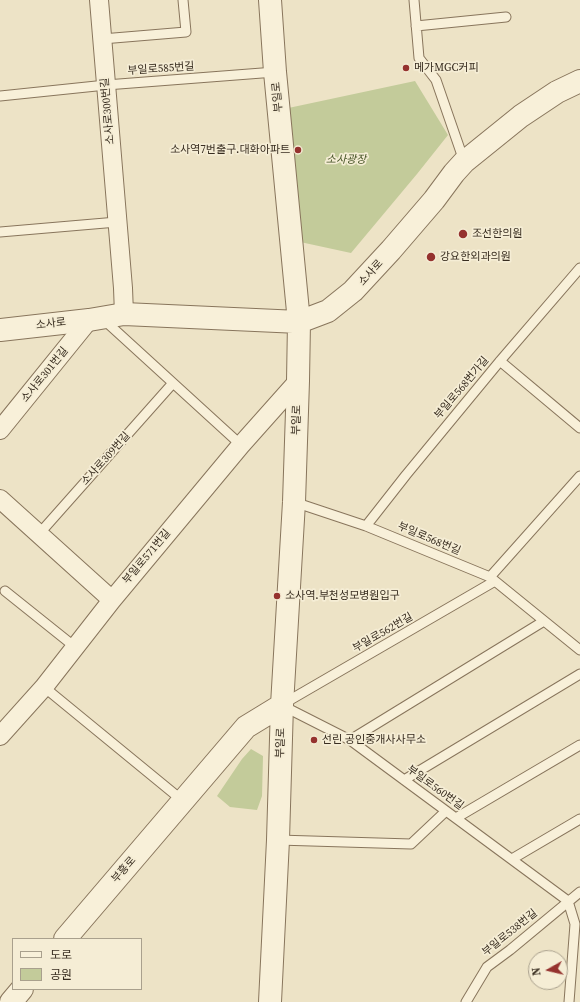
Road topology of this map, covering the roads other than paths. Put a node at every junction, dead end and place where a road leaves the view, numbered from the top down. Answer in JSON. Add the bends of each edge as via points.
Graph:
{"nodes":[{"id":1,"x":99,"y":0,"type":"edge"},
{"id":2,"x":183,"y":0,"type":"edge"},
{"id":3,"x":270,"y":0,"type":"edge"},
{"id":4,"x":414,"y":0,"type":"edge"},
{"id":5,"x":506,"y":17,"type":"dead end"},
{"id":6,"x":416,"y":26,"type":"junction"},
{"id":7,"x":102,"y":39,"type":"junction"},
{"id":8,"x":275,"y":72,"type":"junction"},
{"id":9,"x":580,"y":81,"type":"edge"},
{"id":10,"x":106,"y":85,"type":"junction"},
{"id":11,"x":0,"y":96,"type":"edge"},
{"id":12,"x":464,"y":162,"type":"junction"},
{"id":13,"x":117,"y":222,"type":"junction"},
{"id":14,"x":0,"y":232,"type":"edge"},
{"id":15,"x":580,"y":268,"type":"edge"},
{"id":16,"x":124,"y":314,"type":"junction"},
{"id":17,"x":95,"y":319,"type":"junction"},
{"id":18,"x":299,"y":322,"type":"junction"},
{"id":19,"x":0,"y":330,"type":"edge"},
{"id":20,"x":500,"y":361,"type":"junction"},
{"id":21,"x":298,"y":381,"type":"junction"},
{"id":22,"x":173,"y":383,"type":"junction"},
{"id":23,"x":580,"y":428,"type":"edge"},
{"id":24,"x":0,"y":430,"type":"edge"},
{"id":25,"x":241,"y":445,"type":"junction"},
{"id":26,"x":580,"y":476,"type":"edge"},
{"id":27,"x":0,"y":499,"type":"edge"},
{"id":28,"x":294,"y":502,"type":"junction"},
{"id":29,"x":366,"y":526,"type":"junction"},
{"id":30,"x":39,"y":534,"type":"junction"},
{"id":31,"x":493,"y":579,"type":"junction"},
{"id":32,"x":5,"y":591,"type":"dead end"},
{"id":33,"x":112,"y":600,"type":"junction"},
{"id":34,"x":544,"y":621,"type":"junction"},
{"id":35,"x":75,"y":647,"type":"junction"},
{"id":36,"x":580,"y":650,"type":"edge"},
{"id":37,"x":580,"y":674,"type":"edge"},
{"id":38,"x":44,"y":686,"type":"junction"},
{"id":39,"x":282,"y":705,"type":"junction"},
{"id":40,"x":0,"y":736,"type":"edge"},
{"id":41,"x":350,"y":740,"type":"junction"},
{"id":42,"x":580,"y":745,"type":"edge"},
{"id":43,"x":404,"y":780,"type":"junction"},
{"id":44,"x":183,"y":801,"type":"junction"},
{"id":45,"x":446,"y":811,"type":"junction"},
{"id":46,"x":456,"y":818,"type":"junction"},
{"id":47,"x":580,"y":820,"type":"edge"},
{"id":48,"x":278,"y":840,"type":"junction"},
{"id":49,"x":512,"y":859,"type":"junction"},
{"id":50,"x":580,"y":892,"type":"edge"},
{"id":51,"x":568,"y":901,"type":"junction"},
{"id":52,"x":66,"y":938,"type":"edge"},
{"id":53,"x":21,"y":990,"type":"edge"},
{"id":54,"x":11,"y":1002,"type":"edge"},
{"id":55,"x":270,"y":1002,"type":"edge"},
{"id":56,"x":466,"y":1002,"type":"edge"},
{"id":57,"x":569,"y":1002,"type":"edge"}],
"edges":[{"from":1,"to":7,"type":"street","name":"소사로300번길"},
{"from":2,"to":7,"type":"lane","via":[[186,32]]},
{"from":3,"to":8,"type":"street","name":"부일로"},
{"from":4,"to":6,"type":"lane"},
{"from":5,"to":6,"type":"lane"},
{"from":6,"to":12,"type":"lane","via":[[419,58],[436,80]]},
{"from":7,"to":10,"type":"street","name":"소사로300번길"},
{"from":8,"to":10,"type":"lane","name":"부일로585번길"},
{"from":8,"to":18,"type":"street","name":"부일로"},
{"from":9,"to":12,"type":"street","name":"소사로","via":[[557,92],[521,116]]},
{"from":10,"to":11,"type":"lane","name":"부일로585번길"},
{"from":10,"to":13,"type":"street","name":"소사로300번길"},
{"from":12,"to":18,"type":"street","name":"소사로","via":[[353,292],[328,311]]},
{"from":13,"to":14,"type":"lane"},
{"from":13,"to":16,"type":"street","name":"소사로300번길"},
{"from":15,"to":20,"type":"lane","name":"부일로568번가길"},
{"from":16,"to":17,"type":"street","name":"소사로"},
{"from":16,"to":18,"type":"street","name":"소사로"},
{"from":17,"to":19,"type":"street","name":"소사로"},
{"from":17,"to":22,"type":"lane"},
{"from":17,"to":24,"type":"street","name":"소사로301번길"},
{"from":18,"to":21,"type":"street","name":"부일로"},
{"from":20,"to":23,"type":"lane"},
{"from":20,"to":29,"type":"lane","name":"부일로568번가길"},
{"from":21,"to":25,"type":"street","name":"부일로571번길"},
{"from":21,"to":28,"type":"street","name":"부일로"},
{"from":22,"to":25,"type":"lane"},
{"from":22,"to":30,"type":"lane","name":"소사로309번길"},
{"from":25,"to":33,"type":"street","name":"부일로571번길"},
{"from":26,"to":31,"type":"lane","name":"부일로562번길"},
{"from":27,"to":30,"type":"street"},
{"from":28,"to":29,"type":"lane","name":"부일로568번길"},
{"from":28,"to":39,"type":"street","name":"부일로"},
{"from":29,"to":31,"type":"lane","name":"부일로568번길"},
{"from":30,"to":33,"type":"street"},
{"from":31,"to":34,"type":"lane","name":"부일로568번길"},
{"from":31,"to":39,"type":"lane","name":"부일로562번길"},
{"from":32,"to":35,"type":"lane"},
{"from":33,"to":35,"type":"street","name":"부일로571번길"},
{"from":34,"to":36,"type":"lane","name":"부일로568번길"},
{"from":34,"to":41,"type":"lane"},
{"from":35,"to":38,"type":"street","name":"부일로571번길"},
{"from":37,"to":43,"type":"lane"},
{"from":38,"to":40,"type":"street","name":"부일로571번길"},
{"from":38,"to":44,"type":"lane"},
{"from":39,"to":41,"type":"lane","name":"부일로560번길"},
{"from":39,"to":44,"type":"street","name":"부흥로","via":[[246,727]]},
{"from":39,"to":48,"type":"street","name":"부일로"},
{"from":41,"to":43,"type":"lane","name":"부일로560번길"},
{"from":42,"to":46,"type":"lane"},
{"from":43,"to":45,"type":"lane","name":"부일로560번길"},
{"from":44,"to":52,"type":"street","name":"부흥로"},
{"from":45,"to":46,"type":"lane","name":"부일로560번길"},
{"from":45,"to":48,"type":"lane","via":[[411,844]]},
{"from":46,"to":49,"type":"lane","name":"부일로560번길"},
{"from":47,"to":49,"type":"lane"},
{"from":48,"to":55,"type":"street","name":"부일로"},
{"from":49,"to":51,"type":"lane","name":"부일로560번길"},
{"from":50,"to":51,"type":"lane","name":"부일로538번길"},
{"from":51,"to":56,"type":"lane","name":"부일로538번길","via":[[487,967]]},
{"from":51,"to":57,"type":"lane","via":[[575,924]]},
{"from":53,"to":54,"type":"street"}]}
